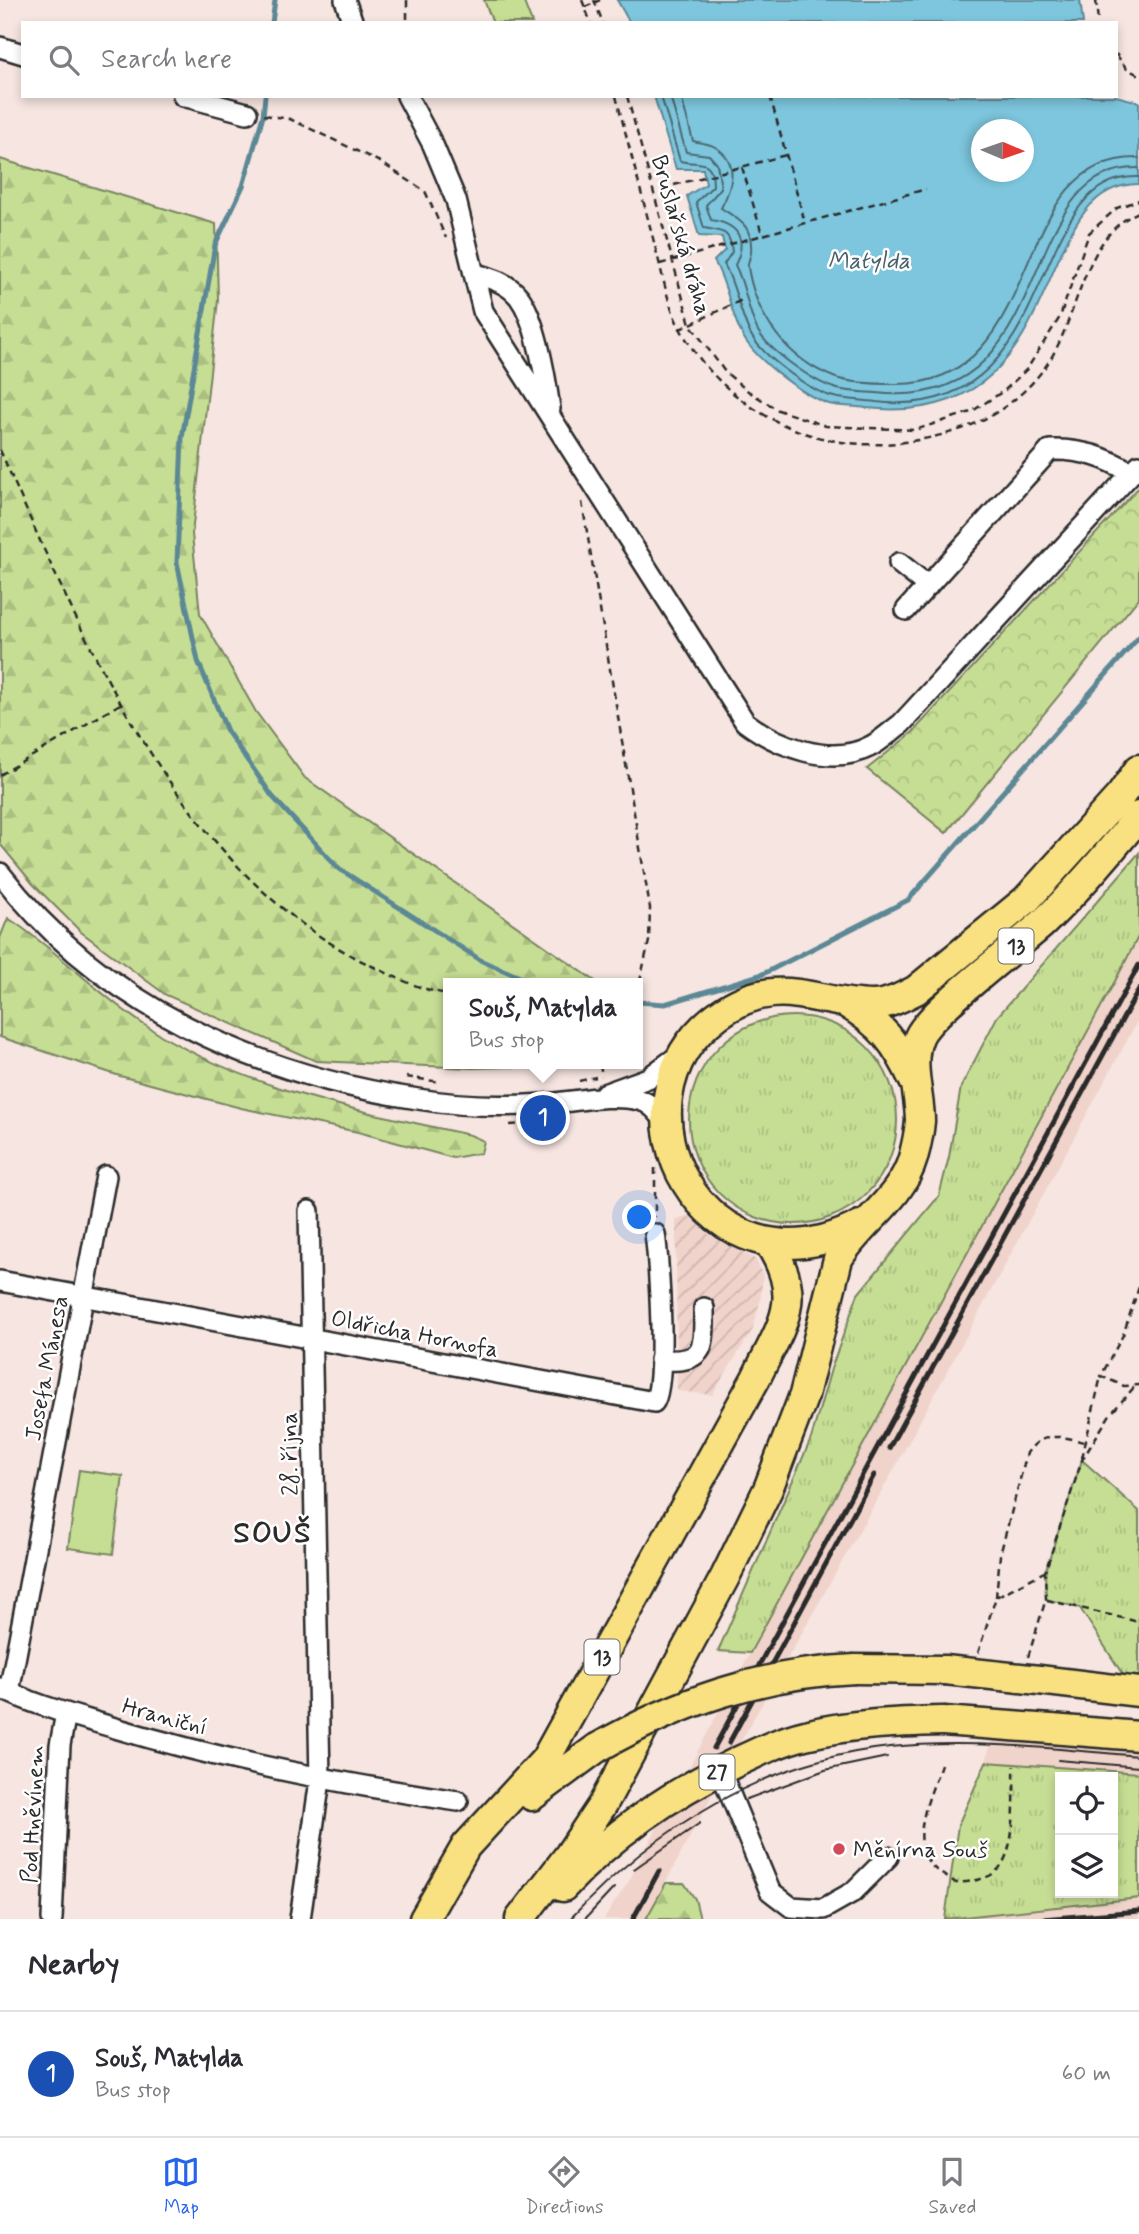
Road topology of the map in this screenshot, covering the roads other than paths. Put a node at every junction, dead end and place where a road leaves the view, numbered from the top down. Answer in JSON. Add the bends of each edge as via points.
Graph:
{"nodes":[{"id":1,"x":345,"y":0,"type":"edge"},
{"id":2,"x":352,"y":21,"type":"edge"},
{"id":3,"x":0,"y":47,"type":"edge"},
{"id":4,"x":21,"y":53,"type":"edge"},
{"id":5,"x":191,"y":98,"type":"edge"},
{"id":6,"x":408,"y":98,"type":"edge"},
{"id":7,"x":247,"y":113,"type":"dead end"},
{"id":8,"x":475,"y":274,"type":"junction"},
{"id":9,"x":550,"y":414,"type":"junction"},
{"id":10,"x":1136,"y":469,"type":"edge"},
{"id":11,"x":899,"y":563,"type":"dead end"},
{"id":12,"x":928,"y":586,"type":"junction"},
{"id":13,"x":906,"y":610,"type":"dead end"},
{"id":14,"x":1139,"y":769,"type":"edge"},
{"id":15,"x":1139,"y":816,"type":"edge"},
{"id":16,"x":0,"y":873,"type":"edge"},
{"id":17,"x":843,"y":1002,"type":"junction"},
{"id":18,"x":687,"y":1048,"type":"junction"},
{"id":19,"x":915,"y":1083,"type":"junction"},
{"id":20,"x":590,"y":1099,"type":"junction"},
{"id":21,"x":667,"y":1123,"type":"junction"},
{"id":22,"x":106,"y":1176,"type":"dead end"},
{"id":23,"x":309,"y":1212,"type":"dead end"},
{"id":24,"x":866,"y":1222,"type":"junction"},
{"id":25,"x":655,"y":1234,"type":"road end"},
{"id":26,"x":769,"y":1243,"type":"junction"},
{"id":27,"x":0,"y":1281,"type":"edge"},
{"id":28,"x":84,"y":1297,"type":"junction"},
{"id":29,"x":704,"y":1308,"type":"dead end"},
{"id":30,"x":311,"y":1339,"type":"junction"},
{"id":31,"x":660,"y":1360,"type":"junction"},
{"id":32,"x":4,"y":1690,"type":"edge"},
{"id":33,"x":1139,"y":1692,"type":"edge"},
{"id":34,"x":66,"y":1713,"type":"junction"},
{"id":35,"x":1139,"y":1736,"type":"edge"},
{"id":36,"x":720,"y":1770,"type":"junction"},
{"id":37,"x":320,"y":1780,"type":"junction"},
{"id":38,"x":458,"y":1801,"type":"dead end"},
{"id":39,"x":888,"y":1857,"type":"dead end"},
{"id":40,"x":779,"y":1910,"type":"edge"},
{"id":41,"x":52,"y":1919,"type":"edge"},
{"id":42,"x":300,"y":1919,"type":"edge"},
{"id":43,"x":426,"y":1919,"type":"edge"},
{"id":44,"x":520,"y":1919,"type":"edge"},
{"id":45,"x":536,"y":1919,"type":"edge"}],
"edges":[{"from":1,"to":2,"type":"street"},
{"from":3,"to":4,"type":"street"},
{"from":5,"to":7,"type":"street"},
{"from":6,"to":8,"type":"street","via":[[449,181]]},
{"from":8,"to":9,"type":"street","via":[[483,311]]},
{"from":8,"to":9,"type":"street","via":[[499,281],[519,297],[536,338]]},
{"from":9,"to":10,"type":"street","via":[[745,722],[769,740],[842,755],[869,747],[901,724]]},
{"from":10,"to":12,"type":"street","via":[[1075,449],[1050,450]]},
{"from":11,"to":12,"type":"street"},
{"from":12,"to":13,"type":"street"},
{"from":14,"to":17,"type":"highway","number":"13","via":[[1026,900],[916,990],[896,1001],[873,1005]]},
{"from":15,"to":19,"type":"highway","number":"13","via":[[1043,923],[936,1015],[919,1036]]},
{"from":16,"to":20,"type":"street","via":[[19,897],[110,979],[188,1029],[253,1058],[328,1082],[428,1101],[510,1106]]},
{"from":17,"to":18,"type":"highway","number":"13","via":[[796,993],[752,997],[718,1015]]},
{"from":17,"to":19,"type":"highway","via":[[875,1021],[900,1049]]},
{"from":18,"to":20,"type":"street","via":[[648,1079]]},
{"from":18,"to":21,"type":"highway","number":"13","via":[[675,1076]]},
{"from":19,"to":24,"type":"highway","number":"13","via":[[920,1122],[912,1160],[894,1195]]},
{"from":20,"to":21,"type":"street","via":[[640,1100]]},
{"from":21,"to":26,"type":"highway","number":"13","via":[[677,1167],[702,1206],[727,1226]]},
{"from":22,"to":28,"type":"street","name":"Josefa Mánesa"},
{"from":23,"to":30,"type":"street","name":"28. října"},
{"from":24,"to":26,"type":"highway","via":[[837,1237],[810,1243]]},
{"from":24,"to":44,"type":"highway","number":"13","via":[[838,1259],[796,1420],[725,1577],[603,1804]]},
{"from":25,"to":31,"type":"street","name":"Oldřicha Hornofa","via":[[660,1264]]},
{"from":26,"to":43,"type":"highway","number":"13","via":[[789,1282],[790,1294],[756,1378],[545,1760],[466,1846]]},
{"from":27,"to":28,"type":"street","name":"Oldřicha Hornofa"},
{"from":28,"to":30,"type":"street","name":"Oldřicha Hornofa"},
{"from":28,"to":32,"type":"street","name":"Josefa Mánesa"},
{"from":29,"to":31,"type":"street","via":[[698,1355],[687,1362]]},
{"from":30,"to":31,"type":"street","name":"Oldřicha Hornofa","via":[[649,1402],[659,1395]]},
{"from":30,"to":37,"type":"street","name":"28. října"},
{"from":32,"to":34,"type":"street","name":"Hraniční"},
{"from":33,"to":43,"type":"highway","bridge":true,"via":[[1033,1672],[855,1669],[790,1675],[726,1689],[659,1714],[565,1769],[517,1809]]},
{"from":34,"to":37,"type":"street","name":"Hraniční","via":[[165,1743]]},
{"from":34,"to":41,"type":"street","name":"Pod Hněvínem","via":[[60,1745]]},
{"from":35,"to":36,"type":"highway","number":"27","bridge":true,"via":[[943,1721],[873,1724],[802,1735]]},
{"from":36,"to":40,"type":"street"},
{"from":36,"to":45,"type":"highway","number":"27","via":[[629,1825]]},
{"from":37,"to":38,"type":"street","name":"Hraniční"},
{"from":37,"to":42,"type":"street"},
{"from":39,"to":40,"type":"street","via":[[853,1892],[823,1909]]}]}
